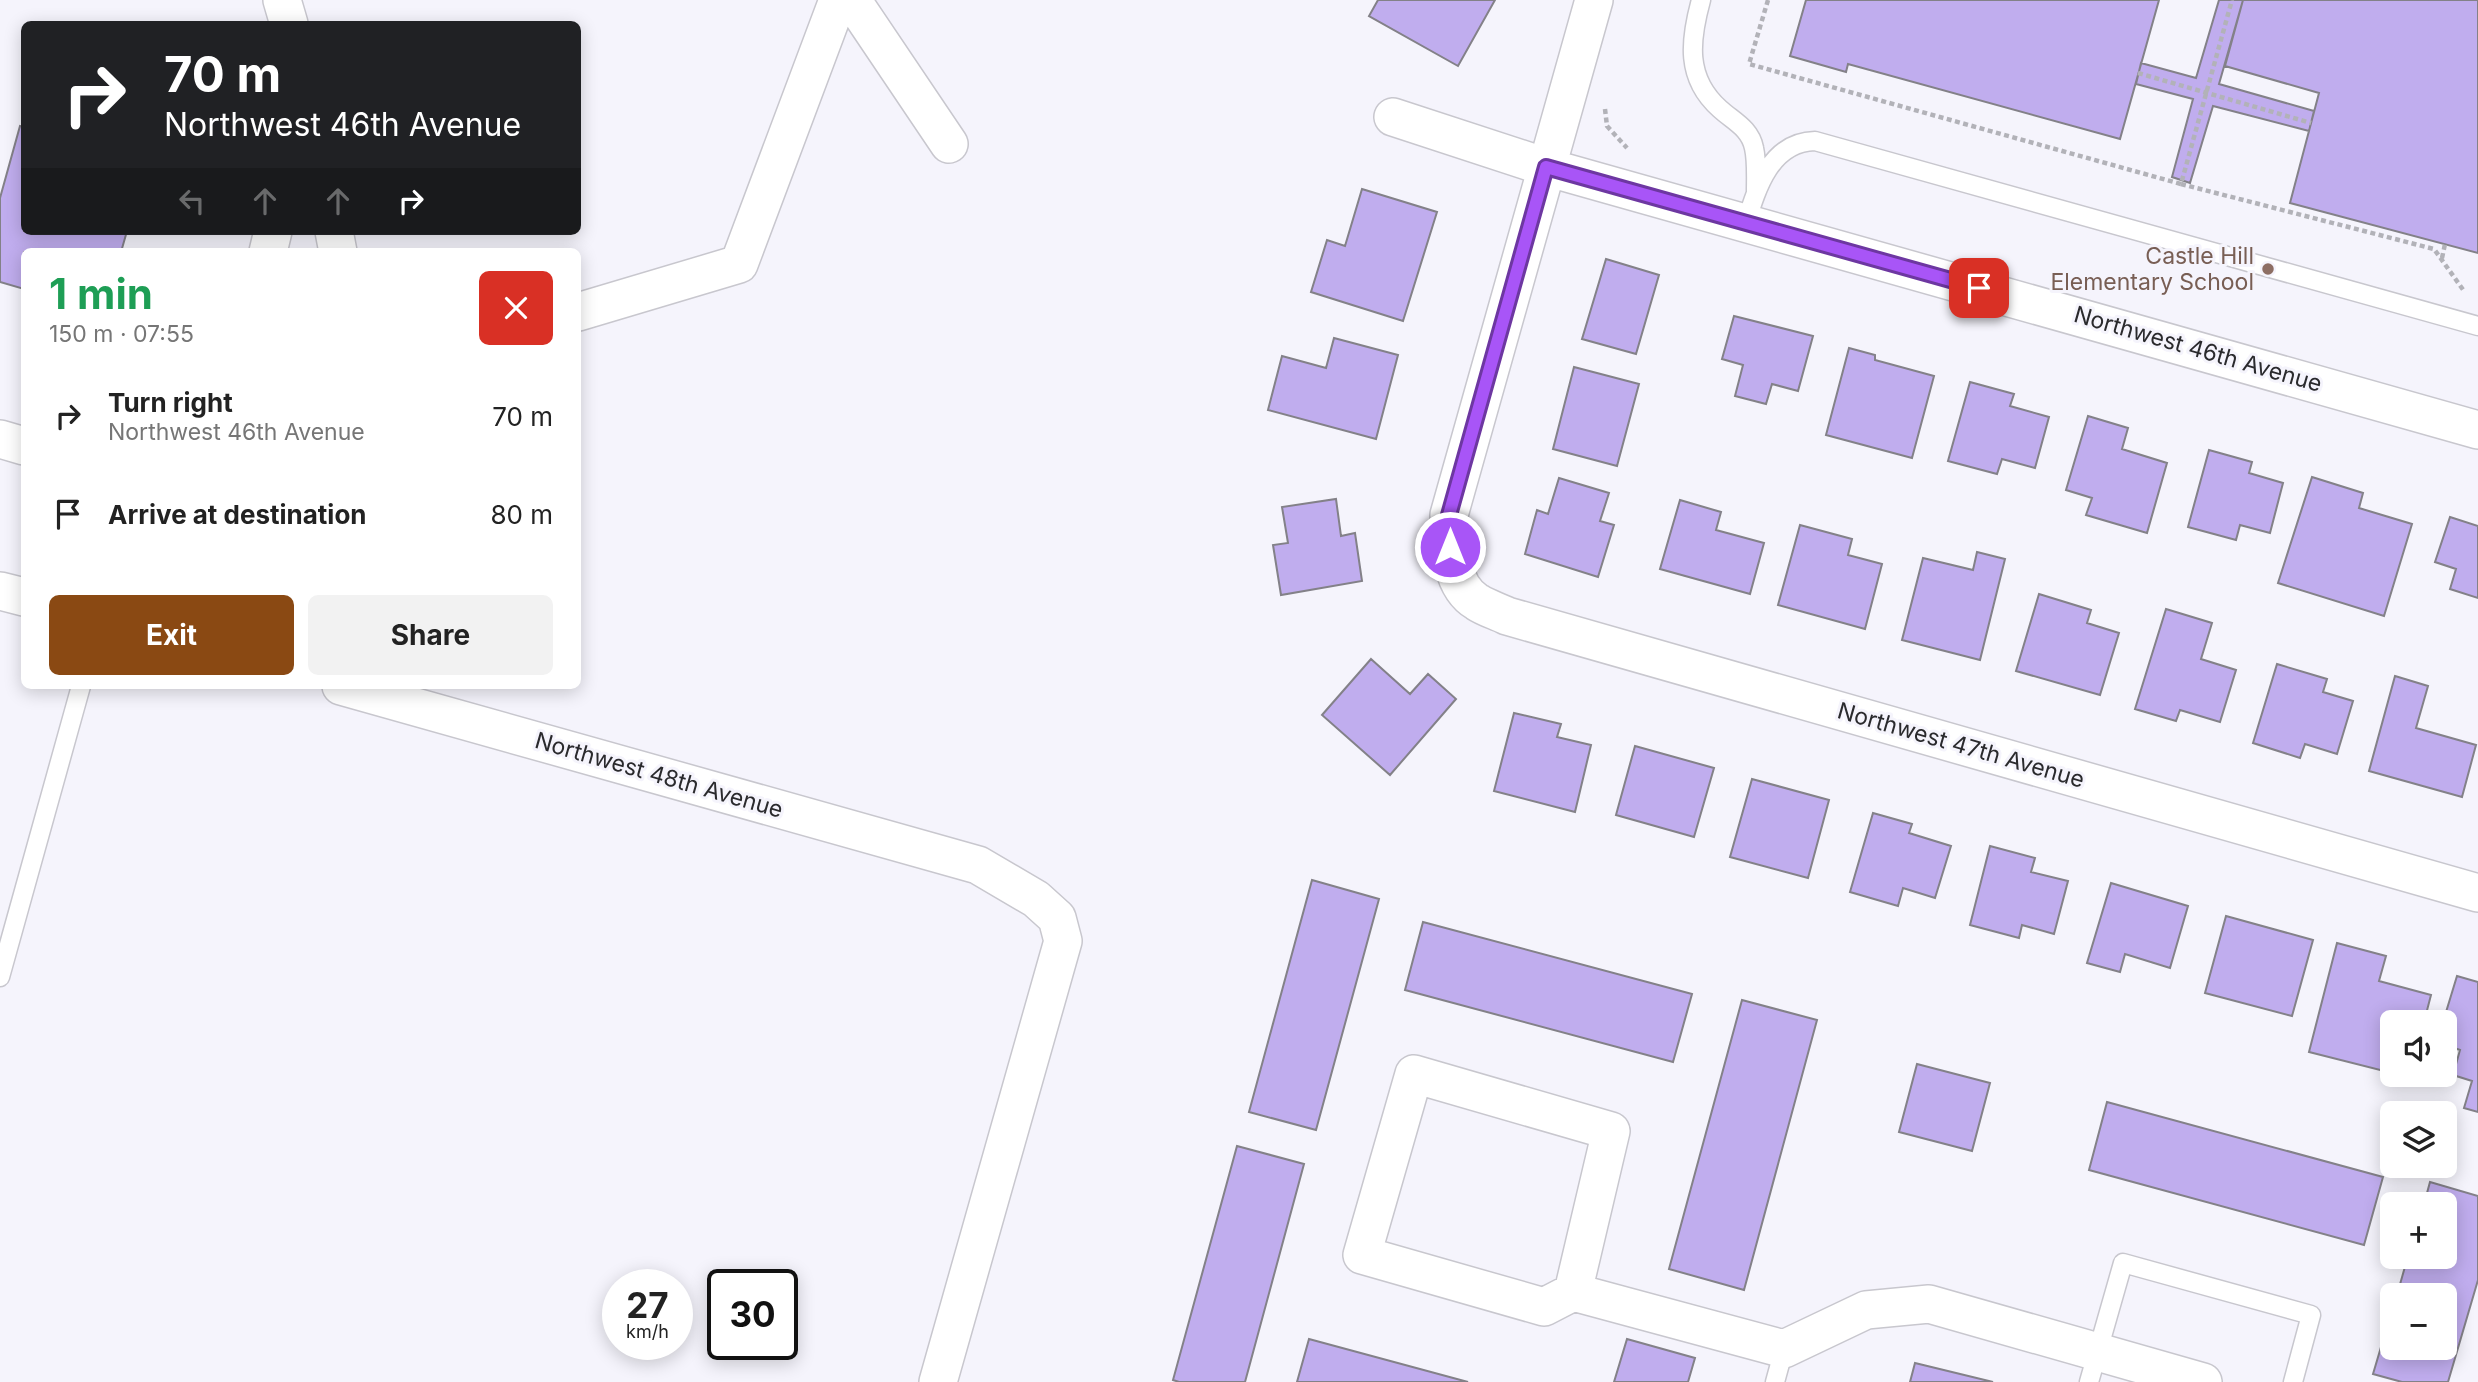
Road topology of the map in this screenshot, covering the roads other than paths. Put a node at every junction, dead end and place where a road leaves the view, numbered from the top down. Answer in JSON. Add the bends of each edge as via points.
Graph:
{"nodes":[{"id":1,"x":282,"y":0,"type":"edge"},
{"id":2,"x":838,"y":0,"type":"edge"},
{"id":3,"x":852,"y":0,"type":"edge"},
{"id":4,"x":1594,"y":0,"type":"edge"},
{"id":5,"x":1701,"y":0,"type":"edge"},
{"id":6,"x":288,"y":21,"type":"edge"},
{"id":7,"x":1393,"y":117,"type":"dead end"},
{"id":8,"x":949,"y":144,"type":"dead end"},
{"id":9,"x":1546,"y":167,"type":"junction"},
{"id":10,"x":1751,"y":207,"type":"junction"},
{"id":11,"x":581,"y":311,"type":"edge"},
{"id":12,"x":2478,"y":326,"type":"edge"},
{"id":13,"x":2478,"y":430,"type":"edge"},
{"id":14,"x":0,"y":439,"type":"edge"},
{"id":15,"x":21,"y":445,"type":"edge"},
{"id":16,"x":0,"y":591,"type":"edge"},
{"id":17,"x":21,"y":596,"type":"edge"},
{"id":18,"x":80,"y":689,"type":"edge"},
{"id":19,"x":352,"y":689,"type":"edge"},
{"id":20,"x":2478,"y":893,"type":"edge"},
{"id":21,"x":0,"y":976,"type":"edge"},
{"id":22,"x":1573,"y":1292,"type":"junction"},
{"id":23,"x":1780,"y":1366,"type":"edge"},
{"id":24,"x":2093,"y":1367,"type":"edge"},
{"id":25,"x":938,"y":1382,"type":"edge"},
{"id":26,"x":2203,"y":1382,"type":"edge"},
{"id":27,"x":2293,"y":1382,"type":"edge"}],
"edges":[{"from":1,"to":6,"type":"street"},
{"from":2,"to":11,"type":"street","via":[[739,264]]},
{"from":3,"to":8,"type":"street"},
{"from":4,"to":9,"type":"street"},
{"from":5,"to":10,"type":"lane","via":[[1690,46],[1704,93],[1740,123],[1754,147]]},
{"from":7,"to":9,"type":"street","name":"Northwest 46th Avenue"},
{"from":9,"to":10,"type":"street","name":"Northwest 46th Avenue"},
{"from":9,"to":20,"type":"street","name":"Northwest 47th Avenue","via":[[1449,515],[1457,577],[1474,601],[1507,616]]},
{"from":10,"to":12,"type":"lane","via":[[1772,163],[1786,148],[1800,141],[1815,141]]},
{"from":10,"to":13,"type":"street","name":"Northwest 46th Avenue"},
{"from":14,"to":15,"type":"street"},
{"from":16,"to":17,"type":"street"},
{"from":18,"to":21,"type":"lane"},
{"from":19,"to":25,"type":"street","name":"Northwest 48th Avenue","via":[[978,864],[1036,899],[1056,918],[1063,941]]},
{"from":22,"to":22,"type":"street","via":[[1612,1131],[1414,1074],[1362,1255],[1544,1307]]},
{"from":22,"to":23,"type":"street"},
{"from":23,"to":24,"type":"street","via":[[1866,1310],[1929,1304]]},
{"from":24,"to":26,"type":"street"},
{"from":24,"to":27,"type":"lane","via":[[2123,1263],[2311,1315]]}]}
